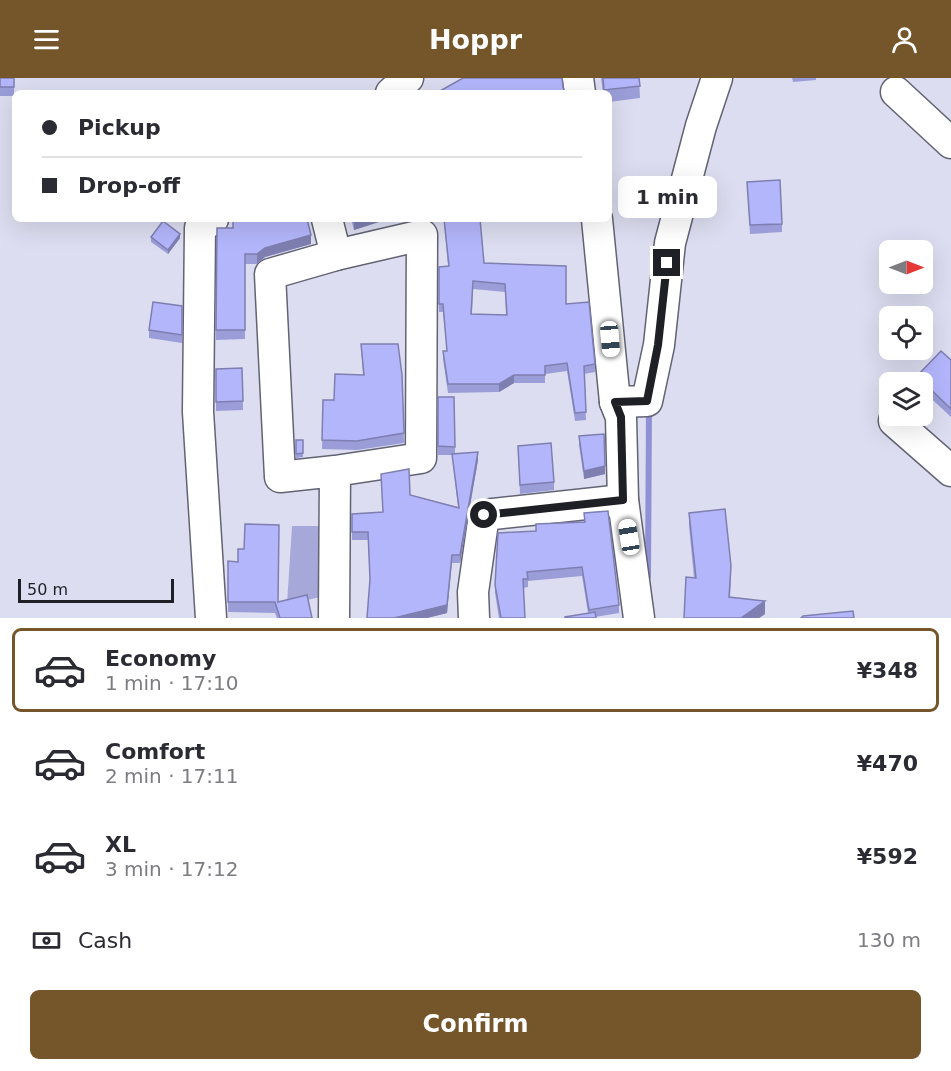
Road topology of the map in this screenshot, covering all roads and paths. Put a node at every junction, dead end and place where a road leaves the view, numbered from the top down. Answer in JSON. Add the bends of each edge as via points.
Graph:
{"nodes":[{"id":1,"x":408,"y":78,"type":"edge"},
{"id":2,"x":717,"y":78,"type":"edge"},
{"id":3,"x":895,"y":83,"type":"edge"},
{"id":4,"x":394,"y":90,"type":"edge"},
{"id":5,"x":951,"y":143,"type":"edge"},
{"id":6,"x":209,"y":222,"type":"edge"},
{"id":7,"x":328,"y":222,"type":"edge"},
{"id":8,"x":597,"y":222,"type":"edge"},
{"id":9,"x":336,"y":255,"type":"junction"},
{"id":10,"x":615,"y":402,"type":"junction"},
{"id":11,"x":900,"y":426,"type":"edge"},
{"id":12,"x":335,"y":471,"type":"junction"},
{"id":13,"x":951,"y":471,"type":"edge"},
{"id":14,"x":623,"y":500,"type":"junction"},
{"id":15,"x":211,"y":618,"type":"edge"},
{"id":16,"x":334,"y":618,"type":"edge"},
{"id":17,"x":474,"y":618,"type":"edge"},
{"id":18,"x":639,"y":618,"type":"edge"}],
"edges":[{"from":1,"to":4,"type":"street"},
{"from":2,"to":10,"type":"street","via":[[670,243],[647,401]]},
{"from":3,"to":5,"type":"street"},
{"from":6,"to":15,"type":"street","via":[[200,228],[198,381]]},
{"from":7,"to":9,"type":"street"},
{"from":8,"to":10,"type":"street"},
{"from":9,"to":12,"type":"street","via":[[270,274],[280,477]]},
{"from":9,"to":12,"type":"street","via":[[422,235],[421,458]]},
{"from":10,"to":14,"type":"street","via":[[621,417]]},
{"from":11,"to":13,"type":"street"},
{"from":12,"to":16,"type":"street"},
{"from":14,"to":17,"type":"street","via":[[484,515],[473,592]]},
{"from":14,"to":18,"type":"street"}]}
